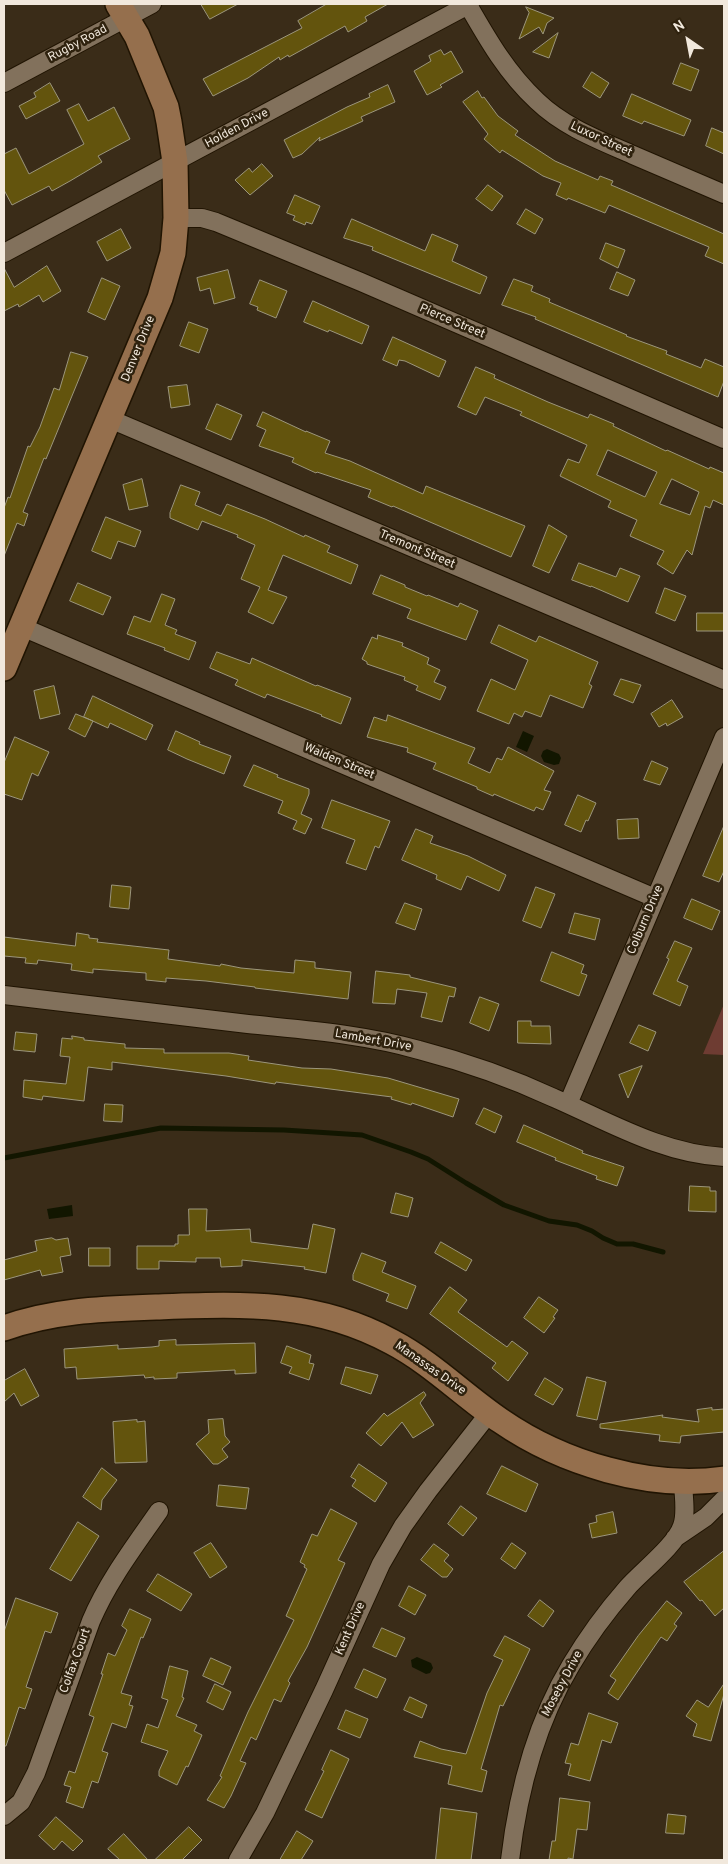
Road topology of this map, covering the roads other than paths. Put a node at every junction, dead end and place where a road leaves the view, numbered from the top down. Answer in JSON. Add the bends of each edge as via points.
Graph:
{"nodes":[{"id":1,"x":152,"y":4,"type":"edge"},
{"id":2,"x":469,"y":4,"type":"edge"},
{"id":3,"x":122,"y":11,"type":"edge"},
{"id":4,"x":4,"y":84,"type":"edge"},
{"id":5,"x":175,"y":162,"type":"junction"},
{"id":6,"x":724,"y":194,"type":"edge"},
{"id":7,"x":176,"y":218,"type":"junction"},
{"id":8,"x":4,"y":253,"type":"edge"},
{"id":9,"x":110,"y":419,"type":"junction"},
{"id":10,"x":724,"y":439,"type":"edge"},
{"id":11,"x":22,"y":627,"type":"junction"},
{"id":12,"x":4,"y":668,"type":"edge"},
{"id":13,"x":724,"y":680,"type":"edge"},
{"id":14,"x":724,"y":737,"type":"edge"},
{"id":15,"x":655,"y":898,"type":"junction"},
{"id":16,"x":4,"y":995,"type":"edge"},
{"id":17,"x":568,"y":1104,"type":"junction"},
{"id":18,"x":724,"y":1157,"type":"edge"},
{"id":19,"x":4,"y":1328,"type":"edge"},
{"id":20,"x":490,"y":1412,"type":"junction"},
{"id":21,"x":724,"y":1479,"type":"edge"},
{"id":22,"x":682,"y":1480,"type":"junction"},
{"id":23,"x":724,"y":1499,"type":"edge"},
{"id":24,"x":159,"y":1511,"type":"dead end"},
{"id":25,"x":675,"y":1538,"type":"junction"},
{"id":26,"x":4,"y":1816,"type":"edge"},
{"id":27,"x":238,"y":1860,"type":"edge"},
{"id":28,"x":510,"y":1860,"type":"edge"}],
"edges":[{"from":1,"to":3,"type":"street","name":"Rugby Road"},
{"from":2,"to":5,"type":"street","name":"Holden Drive"},
{"from":2,"to":6,"type":"street","name":"Luxor Street","via":[[492,48],[513,76],[558,118],[585,134]]},
{"from":3,"to":4,"type":"street","name":"Rugby Road"},
{"from":3,"to":5,"type":"main road","name":"Denver Drive","via":[[137,36],[166,107]]},
{"from":5,"to":7,"type":"main road","name":"Denver Drive"},
{"from":5,"to":8,"type":"street","name":"Holden Drive"},
{"from":7,"to":9,"type":"main road","name":"Denver Drive","via":[[173,253],[160,298]]},
{"from":7,"to":10,"type":"street","name":"Pierce Street","via":[[202,218],[216,222]]},
{"from":9,"to":11,"type":"main road","name":"Denver Drive"},
{"from":9,"to":13,"type":"street","name":"Tremont Street"},
{"from":11,"to":12,"type":"main road","name":"Denver Drive"},
{"from":11,"to":15,"type":"street","name":"Walden Street"},
{"from":14,"to":15,"type":"street","name":"Colburn Drive"},
{"from":15,"to":17,"type":"street","name":"Colburn Drive"},
{"from":16,"to":17,"type":"street","name":"Lambert Drive","via":[[368,1039],[459,1061]]},
{"from":17,"to":18,"type":"street","name":"Lambert Drive","via":[[655,1143],[685,1152]]},
{"from":19,"to":20,"type":"main road","name":"Manassas Drive","via":[[58,1313],[87,1310],[228,1304],[288,1308],[330,1316],[391,1341]]},
{"from":20,"to":22,"type":"main road","name":"Manassas Drive","via":[[530,1439],[565,1456],[633,1475]]},
{"from":20,"to":27,"type":"street","name":"Kent Drive","via":[[428,1491],[380,1564],[265,1813]]},
{"from":21,"to":22,"type":"main road","name":"Manassas Drive"},
{"from":22,"to":25,"type":"street","name":"Moseby Drive","via":[[683,1524]]},
{"from":23,"to":25,"type":"street","name":"Moseby Drive","via":[[706,1517]]},
{"from":24,"to":26,"type":"street","name":"Colfax Court","via":[[100,1601],[36,1773],[21,1802]]},
{"from":25,"to":28,"type":"street","name":"Moseby Drive","via":[[598,1623],[548,1708],[522,1787]]}]}
